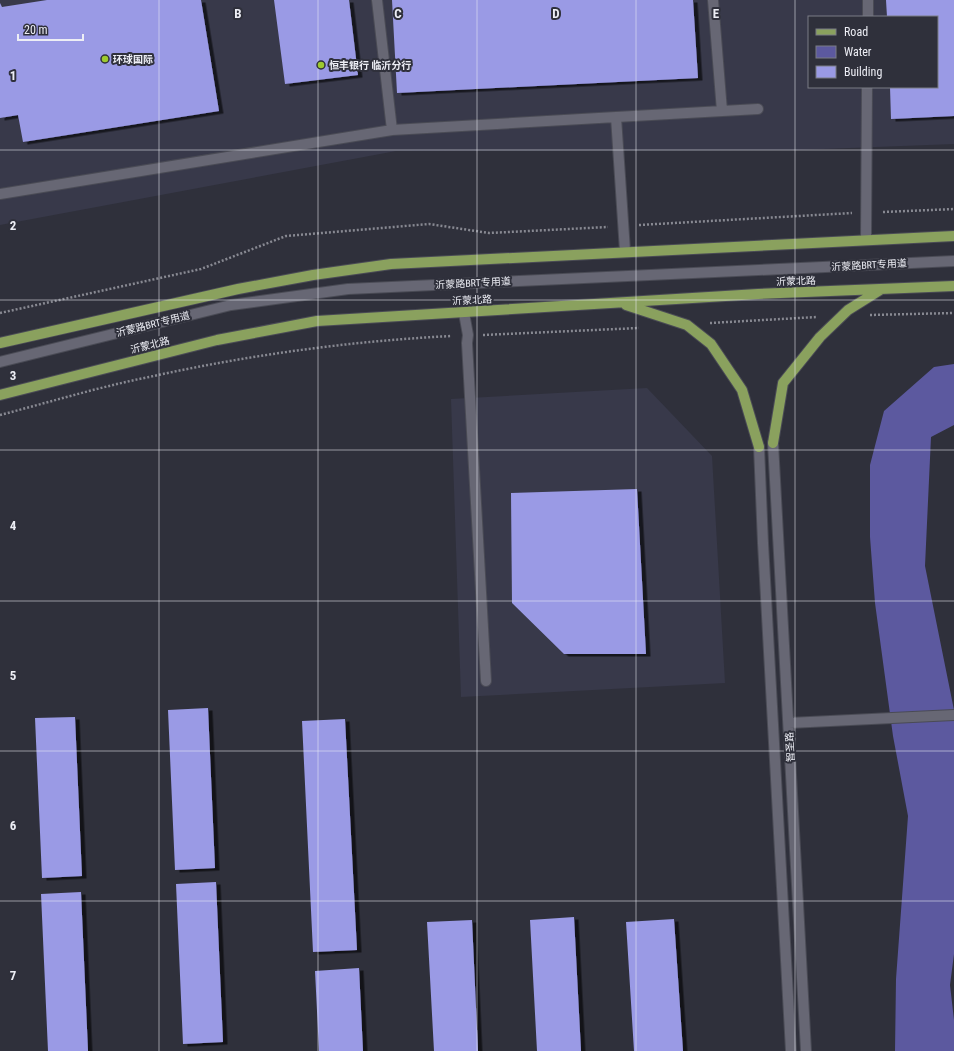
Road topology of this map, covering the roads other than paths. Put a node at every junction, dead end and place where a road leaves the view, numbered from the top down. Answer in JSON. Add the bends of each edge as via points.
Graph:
{"nodes":[{"id":1,"x":377,"y":0,"type":"edge"},
{"id":2,"x":714,"y":0,"type":"edge"},
{"id":3,"x":868,"y":0,"type":"edge"},
{"id":4,"x":868,"y":16,"type":"edge"},
{"id":5,"x":867,"y":88,"type":"edge"},
{"id":6,"x":758,"y":109,"type":"dead end"},
{"id":7,"x":722,"y":111,"type":"junction"},
{"id":8,"x":616,"y":117,"type":"junction"},
{"id":9,"x":392,"y":130,"type":"junction"},
{"id":10,"x":0,"y":194,"type":"edge"},
{"id":11,"x":954,"y":236,"type":"edge"},
{"id":12,"x":866,"y":239,"type":"junction"},
{"id":13,"x":625,"y":251,"type":"junction"},
{"id":14,"x":954,"y":261,"type":"edge"},
{"id":15,"x":954,"y":286,"type":"edge"},
{"id":16,"x":881,"y":289,"type":"junction"},
{"id":17,"x":621,"y":304,"type":"junction"},
{"id":18,"x":464,"y":313,"type":"junction"},
{"id":19,"x":0,"y":344,"type":"edge"},
{"id":20,"x":0,"y":362,"type":"edge"},
{"id":21,"x":0,"y":395,"type":"edge"},
{"id":22,"x":773,"y":443,"type":"joint"},
{"id":23,"x":759,"y":447,"type":"joint"},
{"id":24,"x":486,"y":681,"type":"dead end"},
{"id":25,"x":954,"y":715,"type":"edge"},
{"id":26,"x":789,"y":723,"type":"junction"},
{"id":27,"x":791,"y":1051,"type":"edge"},
{"id":28,"x":806,"y":1051,"type":"edge"}],
"edges":[{"from":1,"to":9,"type":"street"},
{"from":2,"to":7,"type":"street"},
{"from":3,"to":4,"type":"street"},
{"from":5,"to":12,"type":"street"},
{"from":6,"to":7,"type":"street"},
{"from":7,"to":8,"type":"street"},
{"from":8,"to":9,"type":"street"},
{"from":8,"to":13,"type":"street"},
{"from":9,"to":10,"type":"street"},
{"from":11,"to":12,"type":"main road"},
{"from":12,"to":13,"type":"main road"},
{"from":13,"to":19,"type":"main road","via":[[391,264],[313,275],[238,289]]},
{"from":14,"to":20,"type":"street","name":"沂蒙路BRT专用道","via":[[348,289],[231,305]]},
{"from":15,"to":16,"type":"main road","name":"沂蒙北路"},
{"from":16,"to":17,"type":"main road","name":"沂蒙北路","via":[[758,294]]},
{"from":16,"to":22,"type":"main road","via":[[848,310],[831,326],[783,384]]},
{"from":17,"to":18,"type":"main road","name":"沂蒙北路"},
{"from":17,"to":23,"type":"main road","via":[[687,326],[711,344],[742,390]]},
{"from":18,"to":21,"type":"main road","name":"沂蒙北路","via":[[317,321],[217,340]]},
{"from":18,"to":24,"type":"street","via":[[468,335],[466,343]]},
{"from":22,"to":26,"type":"street","name":"智圣路"},
{"from":23,"to":27,"type":"street","name":"智圣路"},
{"from":25,"to":26,"type":"street"},
{"from":26,"to":28,"type":"street","name":"智圣路"}]}
